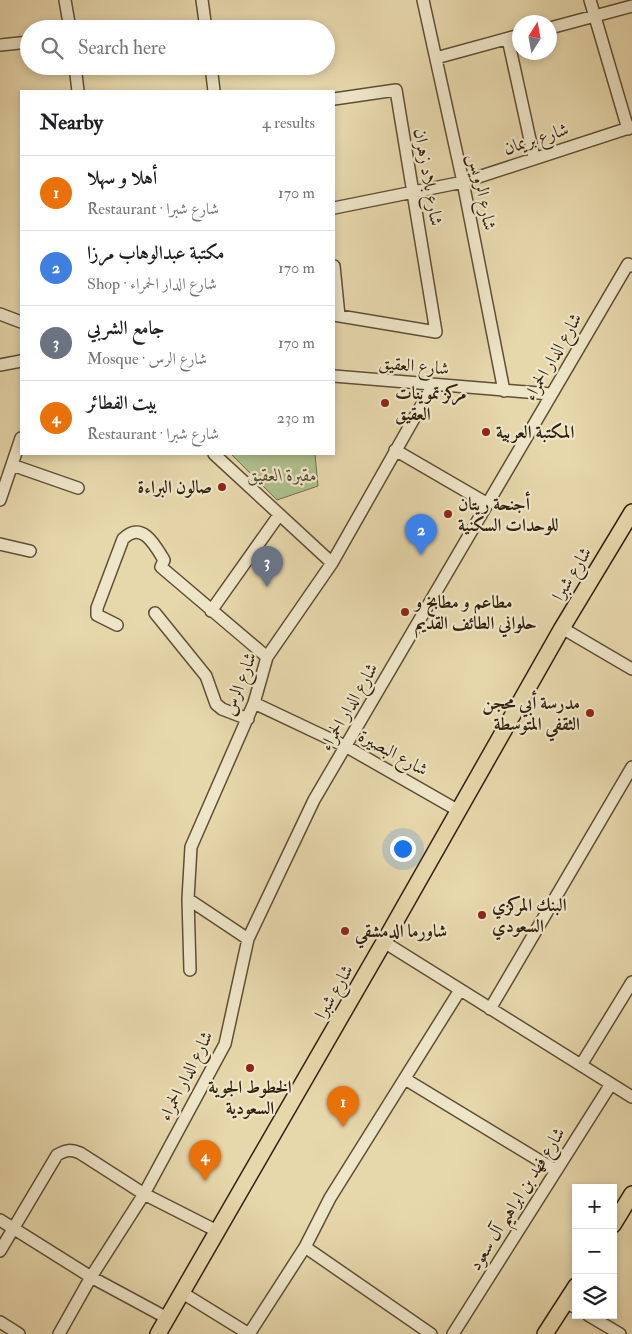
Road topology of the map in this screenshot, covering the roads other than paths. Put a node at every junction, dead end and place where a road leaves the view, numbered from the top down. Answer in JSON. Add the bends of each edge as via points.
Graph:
{"nodes":[{"id":1,"x":65,"y":0,"type":"edge"},
{"id":2,"x":202,"y":0,"type":"edge"},
{"id":3,"x":423,"y":0,"type":"edge"},
{"id":4,"x":590,"y":0,"type":"edge"},
{"id":5,"x":632,"y":6,"type":"edge"},
{"id":6,"x":595,"y":15,"type":"junction"},
{"id":7,"x":68,"y":20,"type":"edge"},
{"id":8,"x":205,"y":20,"type":"edge"},
{"id":9,"x":557,"y":26,"type":"edge"},
{"id":10,"x":512,"y":38,"type":"edge"},
{"id":11,"x":508,"y":39,"type":"junction"},
{"id":12,"x":20,"y":43,"type":"edge"},
{"id":13,"x":0,"y":45,"type":"edge"},
{"id":14,"x":436,"y":58,"type":"junction"},
{"id":15,"x":76,"y":75,"type":"edge"},
{"id":16,"x":212,"y":75,"type":"edge"},
{"id":17,"x":78,"y":90,"type":"edge"},
{"id":18,"x":214,"y":90,"type":"edge"},
{"id":19,"x":335,"y":99,"type":"edge"},
{"id":20,"x":630,"y":128,"type":"edge"},
{"id":21,"x":534,"y":158,"type":"junction"},
{"id":22,"x":463,"y":182,"type":"junction"},
{"id":23,"x":413,"y":193,"type":"junction"},
{"id":24,"x":335,"y":208,"type":"edge"},
{"id":25,"x":632,"y":266,"type":"edge"},
{"id":26,"x":335,"y":290,"type":"edge"},
{"id":27,"x":0,"y":314,"type":"edge"},
{"id":28,"x":336,"y":315,"type":"edge"},
{"id":29,"x":20,"y":322,"type":"edge"},
{"id":30,"x":20,"y":361,"type":"edge"},
{"id":31,"x":0,"y":365,"type":"edge"},
{"id":32,"x":335,"y":376,"type":"edge"},
{"id":33,"x":433,"y":385,"type":"junction"},
{"id":34,"x":504,"y":391,"type":"junction"},
{"id":35,"x":551,"y":394,"type":"junction"},
{"id":36,"x":20,"y":441,"type":"edge"},
{"id":37,"x":394,"y":450,"type":"junction"},
{"id":38,"x":215,"y":455,"type":"edge"},
{"id":39,"x":12,"y":465,"type":"junction"},
{"id":40,"x":78,"y":488,"type":"dead end"},
{"id":41,"x":0,"y":500,"type":"edge"},
{"id":42,"x":488,"y":504,"type":"junction"},
{"id":43,"x":632,"y":512,"type":"edge"},
{"id":44,"x":279,"y":515,"type":"junction"},
{"id":45,"x":0,"y":544,"type":"edge"},
{"id":46,"x":30,"y":551,"type":"dead end"},
{"id":47,"x":332,"y":563,"type":"junction"},
{"id":48,"x":211,"y":611,"type":"junction"},
{"id":49,"x":155,"y":613,"type":"dead end"},
{"id":50,"x":117,"y":626,"type":"dead end"},
{"id":51,"x":562,"y":628,"type":"junction"},
{"id":52,"x":267,"y":657,"type":"junction"},
{"id":53,"x":632,"y":668,"type":"edge"},
{"id":54,"x":254,"y":703,"type":"junction"},
{"id":55,"x":248,"y":719,"type":"junction"},
{"id":56,"x":346,"y":748,"type":"junction"},
{"id":57,"x":632,"y":767,"type":"edge"},
{"id":58,"x":459,"y":810,"type":"junction"},
{"id":59,"x":188,"y":899,"type":"junction"},
{"id":60,"x":248,"y":939,"type":"junction"},
{"id":61,"x":384,"y":942,"type":"junction"},
{"id":62,"x":190,"y":970,"type":"dead end"},
{"id":63,"x":632,"y":982,"type":"edge"},
{"id":64,"x":460,"y":990,"type":"junction"},
{"id":65,"x":490,"y":1008,"type":"junction"},
{"id":66,"x":580,"y":1065,"type":"junction"},
{"id":67,"x":405,"y":1078,"type":"junction"},
{"id":68,"x":610,"y":1084,"type":"junction"},
{"id":69,"x":632,"y":1097,"type":"edge"},
{"id":70,"x":555,"y":1170,"type":"junction"},
{"id":71,"x":144,"y":1194,"type":"junction"},
{"id":72,"x":632,"y":1194,"type":"edge"},
{"id":73,"x":617,"y":1219,"type":"edge"},
{"id":74,"x":0,"y":1220,"type":"edge"},
{"id":75,"x":14,"y":1228,"type":"junction"},
{"id":76,"x":217,"y":1231,"type":"junction"},
{"id":77,"x":305,"y":1247,"type":"junction"},
{"id":78,"x":0,"y":1251,"type":"edge"},
{"id":79,"x":91,"y":1277,"type":"junction"},
{"id":80,"x":181,"y":1292,"type":"junction"},
{"id":81,"x":571,"y":1305,"type":"edge"},
{"id":82,"x":167,"y":1318,"type":"junction"},
{"id":83,"x":595,"y":1319,"type":"edge"},
{"id":84,"x":0,"y":1322,"type":"edge"},
{"id":85,"x":18,"y":1334,"type":"edge"},
{"id":86,"x":59,"y":1334,"type":"edge"},
{"id":87,"x":158,"y":1334,"type":"edge"},
{"id":88,"x":249,"y":1334,"type":"edge"},
{"id":89,"x":431,"y":1334,"type":"edge"},
{"id":90,"x":453,"y":1334,"type":"edge"},
{"id":91,"x":544,"y":1334,"type":"edge"},
{"id":92,"x":620,"y":1334,"type":"edge"}],
"edges":[{"from":1,"to":7,"type":"street"},
{"from":2,"to":8,"type":"street"},
{"from":3,"to":14,"type":"street","name":"شارع الرويس"},
{"from":4,"to":6,"type":"street"},
{"from":5,"to":6,"type":"street"},
{"from":6,"to":9,"type":"street"},
{"from":6,"to":20,"type":"street"},
{"from":10,"to":11,"type":"street"},
{"from":11,"to":14,"type":"street"},
{"from":11,"to":21,"type":"street"},
{"from":12,"to":13,"type":"street"},
{"from":14,"to":22,"type":"street","name":"شارع الرويس"},
{"from":15,"to":17,"type":"street"},
{"from":16,"to":18,"type":"street"},
{"from":19,"to":23,"type":"street","name":"شارع بلاد زهران","via":[[396,90]]},
{"from":20,"to":21,"type":"street","name":"شارع بريمان"},
{"from":21,"to":22,"type":"street","name":"شارع بريمان"},
{"from":22,"to":23,"type":"street","name":"شارع بريمان"},
{"from":22,"to":34,"type":"street","name":"شارع الرويس"},
{"from":23,"to":24,"type":"street","name":"شارع بريمان"},
{"from":23,"to":28,"type":"street","name":"شارع بلاد زهران","via":[[436,332]]},
{"from":25,"to":35,"type":"street","name":"شارع الدار الحمراء","via":[[628,264]]},
{"from":26,"to":28,"type":"street"},
{"from":27,"to":29,"type":"street"},
{"from":30,"to":31,"type":"street"},
{"from":32,"to":33,"type":"street","name":"شارع العقيق"},
{"from":33,"to":34,"type":"street","name":"شارع العقيق"},
{"from":33,"to":37,"type":"street","name":"شارع الرس"},
{"from":34,"to":35,"type":"street","name":"شارع العقيق"},
{"from":35,"to":42,"type":"street","name":"شارع الدار الحمراء"},
{"from":36,"to":39,"type":"street"},
{"from":37,"to":42,"type":"street"},
{"from":37,"to":47,"type":"street","name":"شارع الرس"},
{"from":38,"to":44,"type":"street"},
{"from":39,"to":40,"type":"street"},
{"from":39,"to":41,"type":"street"},
{"from":42,"to":56,"type":"street","name":"شارع الدار الحمراء"},
{"from":43,"to":51,"type":"main road","name":"شارع شبرا"},
{"from":44,"to":47,"type":"street"},
{"from":44,"to":48,"type":"street"},
{"from":45,"to":46,"type":"street"},
{"from":47,"to":52,"type":"street","name":"شارع الرس"},
{"from":48,"to":50,"type":"street","via":[[161,567],[164,560],[153,541],[136,532],[129,533],[123,539],[97,608],[97,615]]},
{"from":48,"to":52,"type":"street"},
{"from":49,"to":55,"type":"street","via":[[206,676],[216,704]]},
{"from":51,"to":53,"type":"street"},
{"from":51,"to":58,"type":"main road","name":"شارع شبرا"},
{"from":52,"to":54,"type":"street","name":"شارع الرس"},
{"from":54,"to":55,"type":"street","name":"شارع الرس"},
{"from":54,"to":56,"type":"street","name":"شارع البصيرة"},
{"from":55,"to":59,"type":"street","name":"شارع الرس","via":[[191,847]]},
{"from":56,"to":58,"type":"street","name":"شارع البصيرة"},
{"from":56,"to":60,"type":"street","name":"شارع الدار الحمراء","via":[[314,800]]},
{"from":57,"to":65,"type":"street"},
{"from":58,"to":61,"type":"main road","name":"شارع شبرا"},
{"from":59,"to":60,"type":"street"},
{"from":59,"to":62,"type":"street","name":"شارع الرس"},
{"from":60,"to":71,"type":"street","name":"شارع الدار الحمراء","via":[[225,1044]]},
{"from":61,"to":64,"type":"street"},
{"from":61,"to":76,"type":"main road","name":"شارع شبرا"},
{"from":63,"to":66,"type":"street"},
{"from":64,"to":65,"type":"street"},
{"from":64,"to":67,"type":"street"},
{"from":65,"to":66,"type":"street"},
{"from":66,"to":68,"type":"street"},
{"from":67,"to":70,"type":"street"},
{"from":67,"to":77,"type":"street","via":[[330,1198]]},
{"from":68,"to":69,"type":"street"},
{"from":68,"to":70,"type":"street","name":"شارع فهد بن ابراهيم آل سعود"},
{"from":70,"to":90,"type":"street","name":"شارع فهد بن ابراهيم آل سعود"},
{"from":71,"to":75,"type":"street","via":[[80,1153],[64,1151],[57,1155]]},
{"from":71,"to":76,"type":"street"},
{"from":71,"to":79,"type":"street","name":"شارع الدار الحمراء"},
{"from":72,"to":73,"type":"main road"},
{"from":74,"to":75,"type":"street"},
{"from":75,"to":78,"type":"street"},
{"from":75,"to":79,"type":"street"},
{"from":76,"to":80,"type":"main road","name":"شارع شبرا"},
{"from":77,"to":88,"type":"street"},
{"from":77,"to":89,"type":"street"},
{"from":79,"to":82,"type":"street"},
{"from":79,"to":86,"type":"street","name":"شارع الدار الحمراء"},
{"from":80,"to":82,"type":"main road","name":"شارع شبرا"},
{"from":80,"to":88,"type":"street"},
{"from":81,"to":91,"type":"main road"},
{"from":82,"to":87,"type":"main road","name":"شارع شبرا"},
{"from":83,"to":92,"type":"street"},
{"from":84,"to":85,"type":"street"}]}
